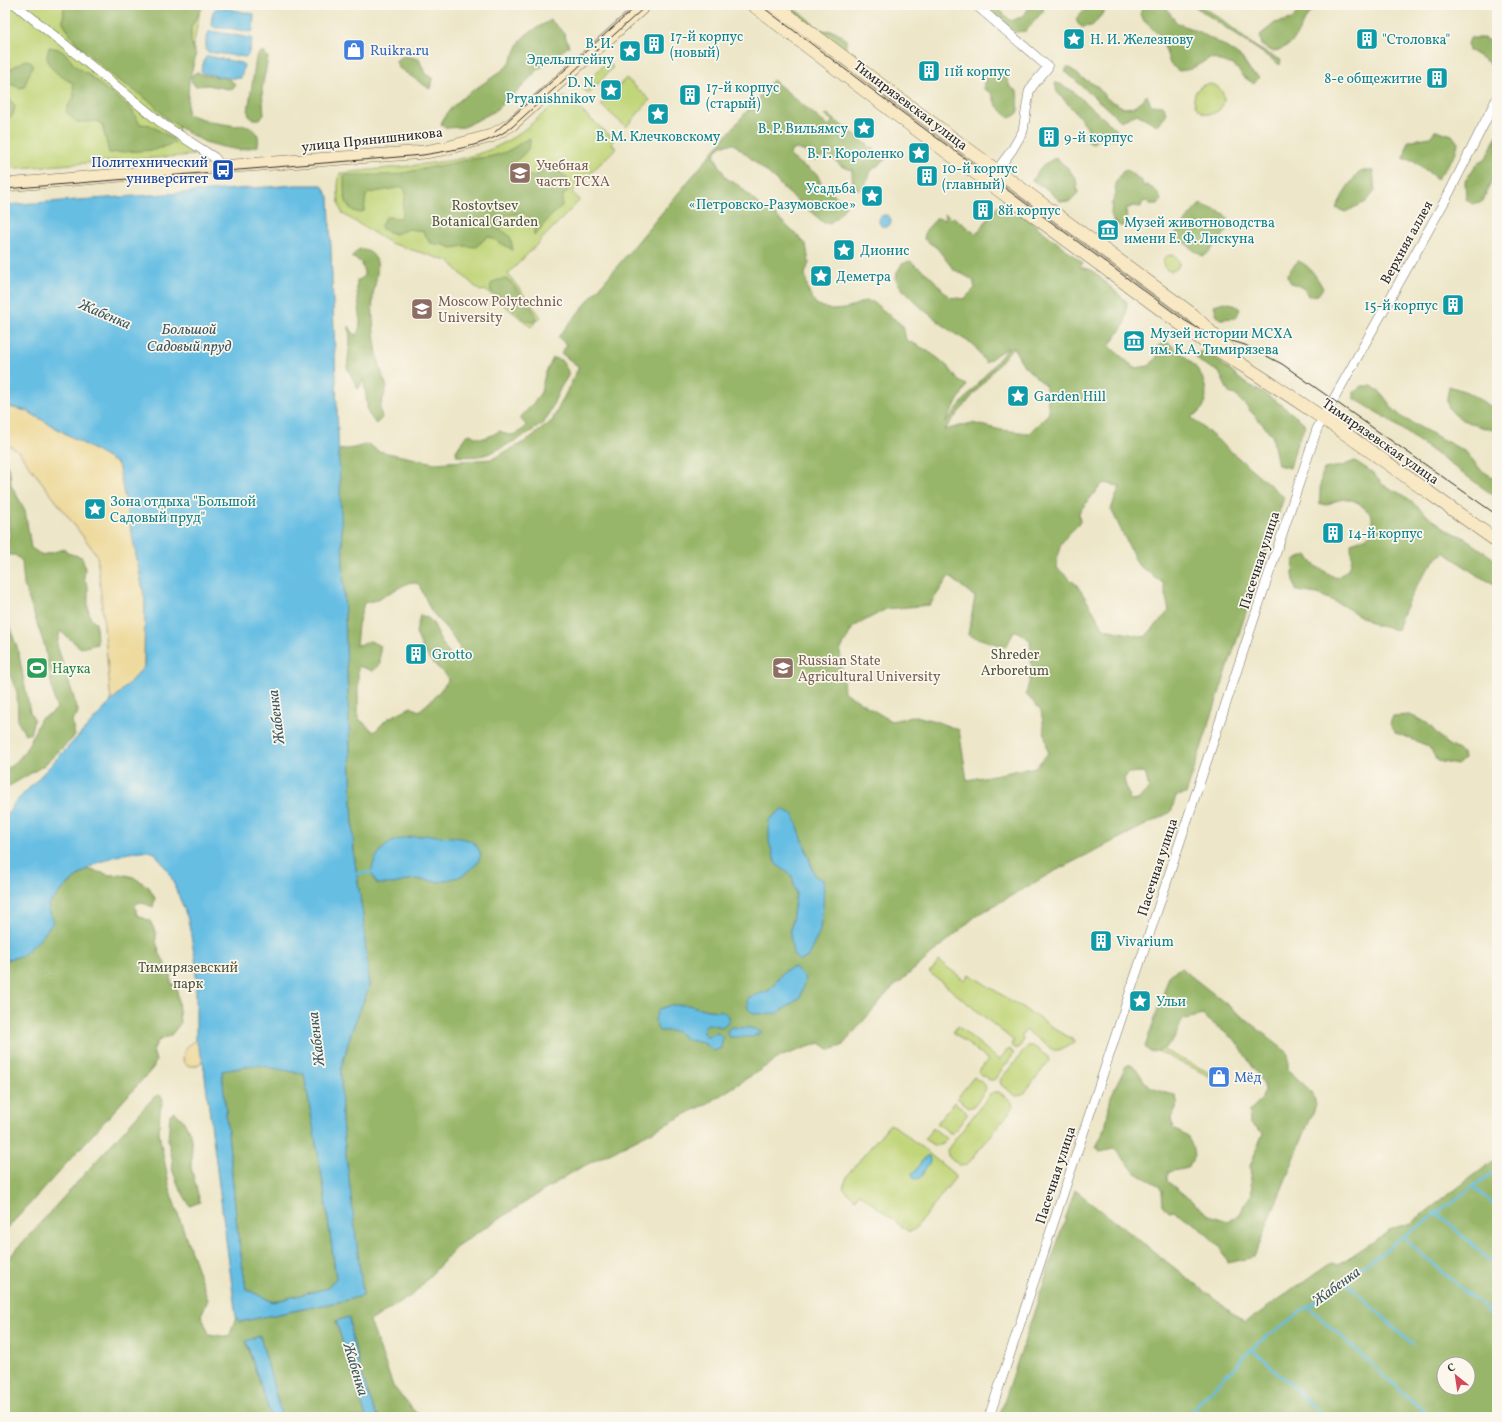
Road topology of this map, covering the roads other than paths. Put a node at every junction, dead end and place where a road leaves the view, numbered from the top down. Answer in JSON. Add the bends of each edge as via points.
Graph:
{"nodes":[{"id":1,"x":16,"y":5,"type":"edge"},
{"id":2,"x":645,"y":5,"type":"edge"},
{"id":3,"x":753,"y":5,"type":"edge"},
{"id":4,"x":774,"y":5,"type":"edge"},
{"id":5,"x":976,"y":5,"type":"edge"},
{"id":6,"x":1497,"y":98,"type":"edge"},
{"id":7,"x":221,"y":167,"type":"junction"},
{"id":8,"x":997,"y":170,"type":"junction"},
{"id":9,"x":988,"y":182,"type":"junction"},
{"id":10,"x":5,"y":186,"type":"edge"},
{"id":11,"x":1247,"y":367,"type":"junction"},
{"id":12,"x":1322,"y":418,"type":"junction"},
{"id":13,"x":1497,"y":541,"type":"edge"},
{"id":14,"x":989,"y":1417,"type":"edge"}],
"edges":[{"from":1,"to":7,"type":"street","via":[[164,125],[215,158]]},
{"from":2,"to":7,"type":"main road","name":"улица Прянишникова","via":[[518,119],[495,134],[425,152]]},
{"from":3,"to":9,"type":"main road","name":"Тимирязевская улица"},
{"from":4,"to":8,"type":"main road","name":"Тимирязевская улица"},
{"from":5,"to":8,"type":"street","via":[[1048,67],[1029,92],[1023,131]]},
{"from":6,"to":12,"type":"street","name":"Верхняя аллея","via":[[1447,197]]},
{"from":7,"to":10,"type":"main road","name":"улица Прянишникова"},
{"from":8,"to":9,"type":"street"},
{"from":8,"to":11,"type":"main road","name":"Тимирязевская улица","via":[[1193,315]]},
{"from":9,"to":11,"type":"main road","name":"Тимирязевская улица","via":[[1208,344]]},
{"from":11,"to":12,"type":"main road","name":"Тимирязевская улица"},
{"from":12,"to":13,"type":"main road","name":"Тимирязевская улица"},
{"from":12,"to":14,"type":"street","name":"Пасечная улица"}]}
